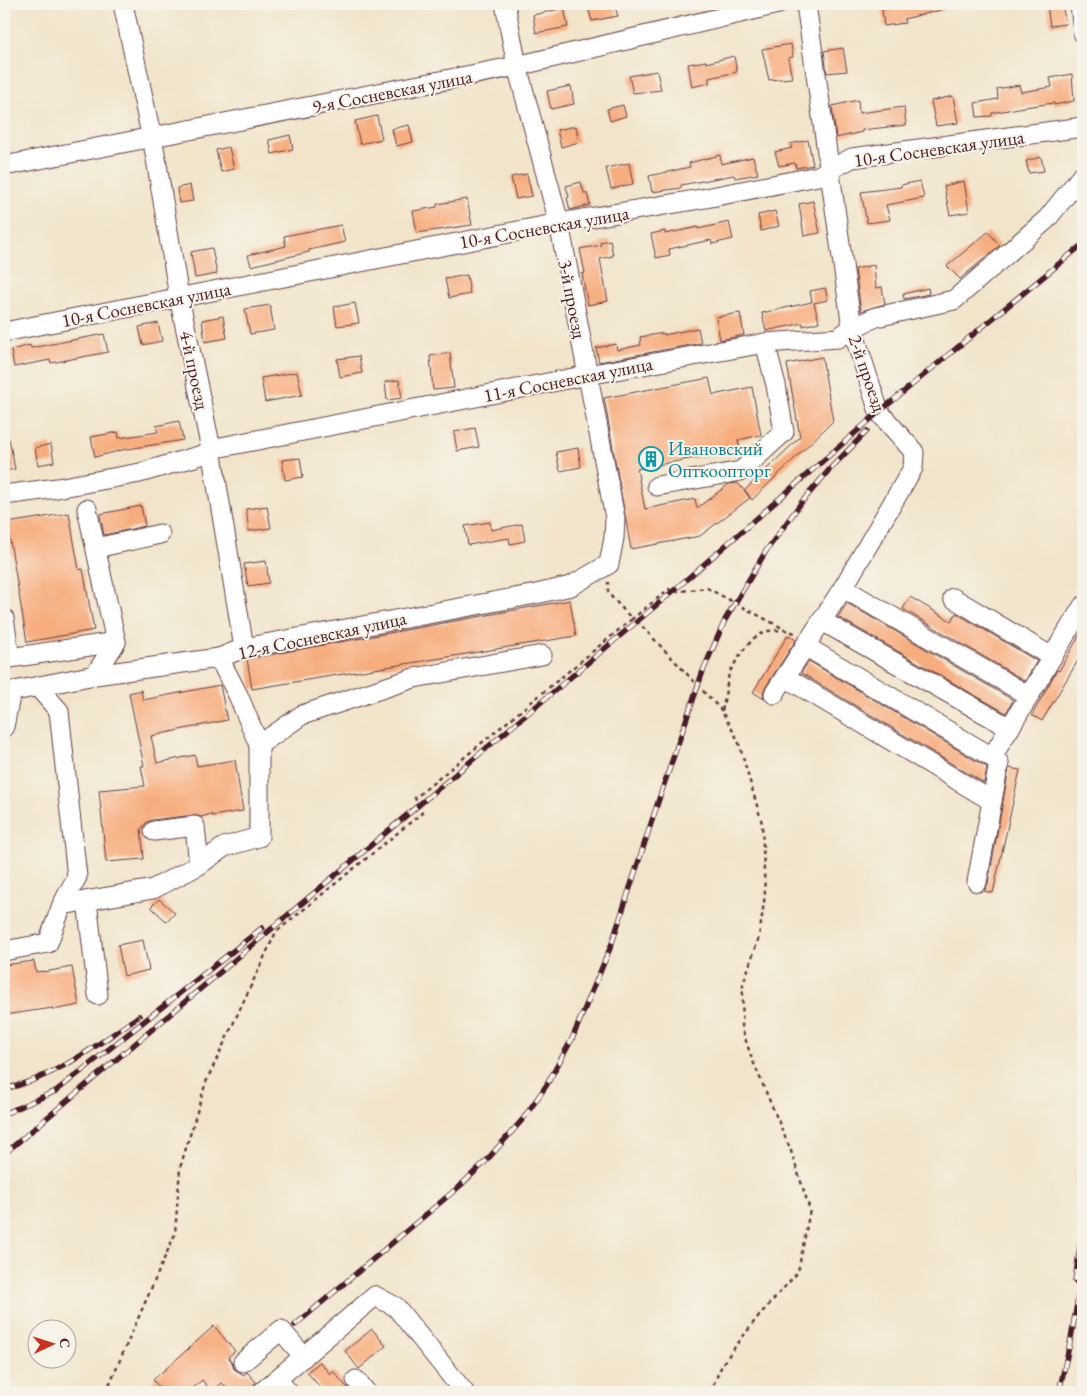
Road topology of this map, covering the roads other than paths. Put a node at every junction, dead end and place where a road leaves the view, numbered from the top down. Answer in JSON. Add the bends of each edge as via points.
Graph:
{"nodes":[{"id":1,"x":123,"y":4,"type":"edge"},
{"id":2,"x":505,"y":4,"type":"edge"},
{"id":3,"x":778,"y":4,"type":"edge"},
{"id":4,"x":806,"y":4,"type":"edge"},
{"id":5,"x":1080,"y":4,"type":"edge"},
{"id":6,"x":1083,"y":33,"type":"edge"},
{"id":7,"x":516,"y":66,"type":"junction"},
{"id":8,"x":1083,"y":127,"type":"edge"},
{"id":9,"x":152,"y":138,"type":"junction"},
{"id":10,"x":4,"y":166,"type":"edge"},
{"id":11,"x":830,"y":170,"type":"junction"},
{"id":12,"x":1083,"y":174,"type":"edge"},
{"id":13,"x":559,"y":223,"type":"junction"},
{"id":14,"x":179,"y":298,"type":"junction"},
{"id":15,"x":853,"y":330,"type":"junction"},
{"id":16,"x":4,"y":332,"type":"edge"},
{"id":17,"x":765,"y":343,"type":"junction"},
{"id":18,"x":588,"y":375,"type":"junction"},
{"id":19,"x":211,"y":449,"type":"junction"},
{"id":20,"x":657,"y":486,"type":"dead end"},
{"id":21,"x":4,"y":495,"type":"edge"},
{"id":22,"x":87,"y":509,"type":"dead end"},
{"id":23,"x":160,"y":534,"type":"dead end"},
{"id":24,"x":96,"y":548,"type":"junction"},
{"id":25,"x":608,"y":564,"type":"joint"},
{"id":26,"x":843,"y":588,"type":"junction"},
{"id":27,"x":953,"y":598,"type":"dead end"},
{"id":28,"x":1083,"y":606,"type":"edge"},
{"id":29,"x":4,"y":618,"type":"edge"},
{"id":30,"x":822,"y":621,"type":"junction"},
{"id":31,"x":116,"y":642,"type":"junction"},
{"id":32,"x":805,"y":646,"type":"junction"},
{"id":33,"x":244,"y":648,"type":"junction"},
{"id":34,"x":542,"y":655,"type":"dead end"},
{"id":35,"x":218,"y":658,"type":"junction"},
{"id":36,"x":1052,"y":658,"type":"junction"},
{"id":37,"x":95,"y":676,"type":"junction"},
{"id":38,"x":785,"y":677,"type":"junction"},
{"id":39,"x":38,"y":686,"type":"junction"},
{"id":40,"x":7,"y":693,"type":"edge"},
{"id":41,"x":774,"y":694,"type":"dead end"},
{"id":42,"x":1029,"y":696,"type":"junction"},
{"id":43,"x":4,"y":727,"type":"edge"},
{"id":44,"x":1010,"y":728,"type":"junction"},
{"id":45,"x":259,"y":745,"type":"junction"},
{"id":46,"x":992,"y":757,"type":"junction"},
{"id":47,"x":992,"y":802,"type":"junction"},
{"id":48,"x":154,"y":831,"type":"dead end"},
{"id":49,"x":199,"y":865,"type":"junction"},
{"id":50,"x":977,"y":882,"type":"dead end"},
{"id":51,"x":87,"y":901,"type":"junction"},
{"id":52,"x":62,"y":905,"type":"junction"},
{"id":53,"x":4,"y":950,"type":"edge"},
{"id":54,"x":98,"y":995,"type":"dead end"},
{"id":55,"x":304,"y":1357,"type":"junction"},
{"id":56,"x":243,"y":1362,"type":"dead end"},
{"id":57,"x":283,"y":1386,"type":"edge"},
{"id":58,"x":262,"y":1392,"type":"edge"},
{"id":59,"x":464,"y":1392,"type":"edge"}],
"edges":[{"from":1,"to":9,"type":"street","name":"4-й проезд"},
{"from":2,"to":7,"type":"street","name":"3-й проезд"},
{"from":3,"to":7,"type":"street","name":"9-я Сосневская улица"},
{"from":4,"to":11,"type":"street","name":"2-й проезд"},
{"from":5,"to":6,"type":"street"},
{"from":7,"to":9,"type":"street","name":"9-я Сосневская улица"},
{"from":7,"to":13,"type":"street","name":"3-й проезд"},
{"from":8,"to":11,"type":"street","name":"10-я Сосневская улица","via":[[852,158]]},
{"from":9,"to":10,"type":"street","name":"9-я Сосневская улица"},
{"from":9,"to":14,"type":"street","name":"4-й проезд"},
{"from":11,"to":13,"type":"street","name":"10-я Сосневская улица","via":[[818,176],[716,196]]},
{"from":11,"to":15,"type":"street","name":"2-й проезд"},
{"from":12,"to":15,"type":"street","name":"11-я Сосневская улица","via":[[1048,219],[954,300],[876,317]]},
{"from":13,"to":14,"type":"street","name":"10-я Сосневская улица"},
{"from":13,"to":18,"type":"street","name":"3-й проезд"},
{"from":14,"to":16,"type":"street","name":"10-я Сосневская улица"},
{"from":14,"to":19,"type":"street","name":"4-й проезд"},
{"from":15,"to":17,"type":"street","name":"11-я Сосневская улица","via":[[838,338]]},
{"from":15,"to":26,"type":"street","name":"2-й проезд","via":[[879,412],[914,452],[913,468]]},
{"from":17,"to":18,"type":"street","name":"11-я Сосневская улица"},
{"from":17,"to":20,"type":"street","via":[[784,432],[741,471]]},
{"from":18,"to":19,"type":"street","name":"11-я Сосневская улица"},
{"from":18,"to":25,"type":"street","name":"3-й проезд","via":[[616,518]]},
{"from":19,"to":21,"type":"street","name":"11-я Сосневская улица","via":[[205,454],[140,473]]},
{"from":19,"to":33,"type":"street","name":"4-й проезд"},
{"from":22,"to":24,"type":"street"},
{"from":23,"to":24,"type":"street"},
{"from":24,"to":31,"type":"street"},
{"from":25,"to":33,"type":"street","name":"12-я Сосневская улица","via":[[571,586]]},
{"from":26,"to":30,"type":"street","name":"2-й проезд"},
{"from":26,"to":42,"type":"street"},
{"from":27,"to":36,"type":"street"},
{"from":28,"to":36,"type":"street"},
{"from":29,"to":31,"type":"street","via":[[10,658]]},
{"from":30,"to":32,"type":"street","name":"2-й проезд"},
{"from":30,"to":44,"type":"street"},
{"from":31,"to":37,"type":"street"},
{"from":32,"to":38,"type":"street","name":"2-й проезд"},
{"from":32,"to":46,"type":"street"},
{"from":33,"to":35,"type":"street","name":"12-я Сосневская улица"},
{"from":34,"to":45,"type":"street","via":[[414,678],[302,715]]},
{"from":35,"to":37,"type":"street","name":"12-я Сосневская улица"},
{"from":35,"to":45,"type":"street"},
{"from":36,"to":42,"type":"street"},
{"from":37,"to":39,"type":"street","name":"12-я Сосневская улица"},
{"from":38,"to":41,"type":"street","name":"2-й проезд"},
{"from":38,"to":47,"type":"street"},
{"from":39,"to":40,"type":"street","name":"12-я Сосневская улица"},
{"from":39,"to":52,"type":"street","via":[[59,711],[77,877]]},
{"from":40,"to":43,"type":"street"},
{"from":42,"to":44,"type":"street"},
{"from":44,"to":46,"type":"street"},
{"from":45,"to":49,"type":"street","via":[[259,837],[224,847]]},
{"from":46,"to":47,"type":"street","via":[[999,763]]},
{"from":47,"to":50,"type":"street"},
{"from":48,"to":49,"type":"street","via":[[195,826]]},
{"from":49,"to":51,"type":"street","via":[[152,889]]},
{"from":51,"to":52,"type":"street"},
{"from":51,"to":54,"type":"street"},
{"from":52,"to":53,"type":"street","via":[[48,943]]},
{"from":55,"to":56,"type":"street","via":[[281,1330]]},
{"from":55,"to":57,"type":"street"},
{"from":55,"to":59,"type":"street","via":[[375,1296],[396,1306]]},
{"from":57,"to":58,"type":"street"}]}
